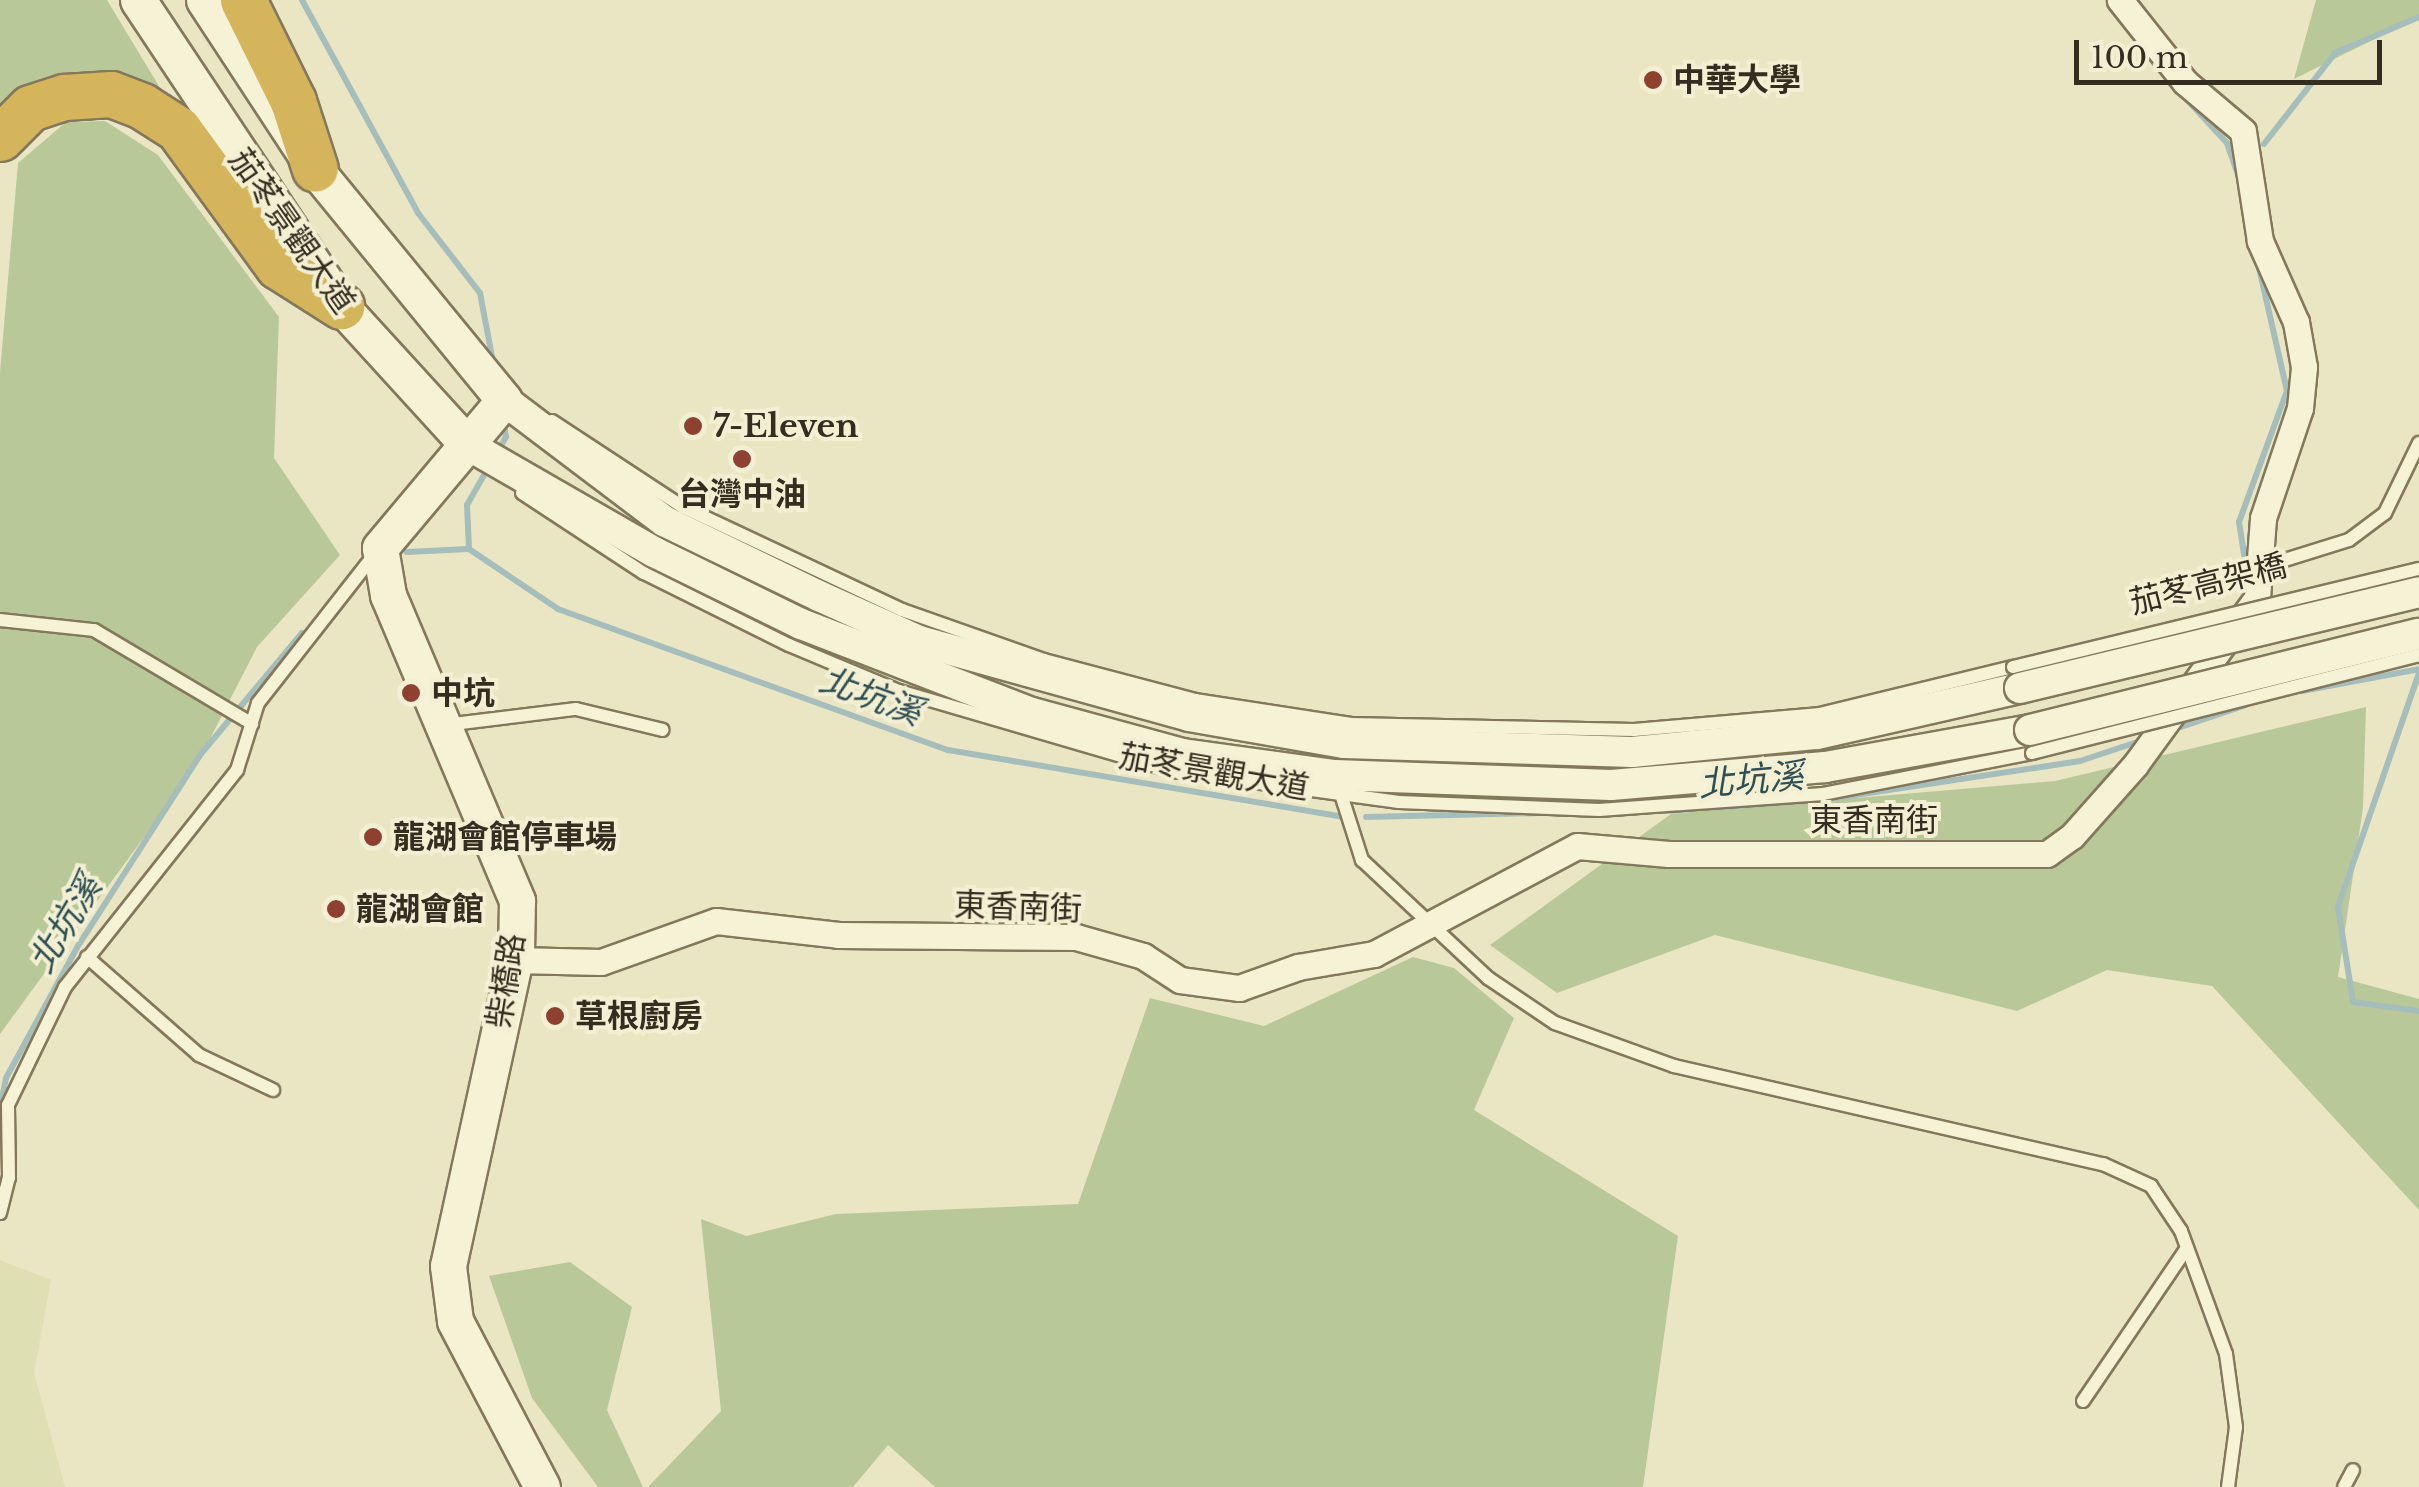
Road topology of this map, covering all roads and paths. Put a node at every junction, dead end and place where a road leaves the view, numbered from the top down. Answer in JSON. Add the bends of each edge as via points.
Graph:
{"nodes":[{"id":1,"x":138,"y":0,"type":"edge"},
{"id":2,"x":204,"y":0,"type":"edge"},
{"id":3,"x":243,"y":0,"type":"edge"},
{"id":4,"x":2120,"y":0,"type":"edge"},
{"id":5,"x":0,"y":138,"type":"edge"},
{"id":6,"x":315,"y":169,"type":"junction"},
{"id":7,"x":341,"y":306,"type":"junction"},
{"id":8,"x":504,"y":400,"type":"junction"},
{"id":9,"x":2419,"y":444,"type":"edge"},
{"id":10,"x":468,"y":446,"type":"junction"},
{"id":11,"x":684,"y":507,"type":"junction"},
{"id":12,"x":380,"y":548,"type":"junction"},
{"id":13,"x":2259,"y":568,"type":"junction"},
{"id":14,"x":2419,"y":568,"type":"edge"},
{"id":15,"x":2419,"y":592,"type":"edge"},
{"id":16,"x":820,"y":596,"type":"junction"},
{"id":17,"x":0,"y":620,"type":"edge"},
{"id":18,"x":2419,"y":634,"type":"edge"},
{"id":19,"x":2419,"y":655,"type":"edge"},
{"id":20,"x":2017,"y":678,"type":"junction"},
{"id":21,"x":1005,"y":703,"type":"junction"},
{"id":22,"x":252,"y":724,"type":"junction"},
{"id":23,"x":443,"y":726,"type":"junction"},
{"id":24,"x":662,"y":730,"type":"dead end"},
{"id":25,"x":1634,"y":730,"type":"junction"},
{"id":26,"x":1348,"y":734,"type":"junction"},
{"id":27,"x":2031,"y":742,"type":"junction"},
{"id":28,"x":1708,"y":744,"type":"junction"},
{"id":29,"x":1107,"y":754,"type":"junction"},
{"id":30,"x":1338,"y":784,"type":"junction"},
{"id":31,"x":1428,"y":927,"type":"junction"},
{"id":32,"x":87,"y":958,"type":"junction"},
{"id":33,"x":514,"y":960,"type":"junction"},
{"id":34,"x":273,"y":1090,"type":"dead end"},
{"id":35,"x":0,"y":1213,"type":"edge"},
{"id":36,"x":2188,"y":1248,"type":"junction"},
{"id":37,"x":2084,"y":1401,"type":"dead end"},
{"id":38,"x":2352,"y":1470,"type":"dead end"},
{"id":39,"x":542,"y":1487,"type":"edge"},
{"id":40,"x":2228,"y":1487,"type":"edge"},
{"id":41,"x":2344,"y":1487,"type":"edge"}],
"edges":[{"from":1,"to":7,"type":"main road","name":"茄苳景觀大道"},
{"from":2,"to":6,"type":"main road","name":"茄苳景觀大道"},
{"from":3,"to":6,"type":"highway","via":[[293,101]]},
{"from":4,"to":13,"type":"street","name":"東香南街","via":[[2185,82],[2242,131],[2260,241],[2296,322],[2304,367],[2300,408],[2262,518]]},
{"from":5,"to":7,"type":"highway","via":[[30,108],[64,97],[111,94],[142,106],[178,129],[278,266]]},
{"from":6,"to":8,"type":"main road","name":"茄苳景觀大道"},
{"from":7,"to":10,"type":"main road","name":"茄苳景觀大道"},
{"from":8,"to":10,"type":"main road"},
{"from":8,"to":11,"type":"lane","name":"茄苳景觀大道","via":[[564,426]]},
{"from":8,"to":16,"type":"street","name":"茄苳景觀大道","via":[[664,521]]},
{"from":9,"to":13,"type":"lane","via":[[2385,513],[2349,540]]},
{"from":10,"to":12,"type":"main road","via":[[394,523]]},
{"from":10,"to":21,"type":"street","name":"茄苳景觀大道","via":[[654,552],[801,624]]},
{"from":10,"to":29,"type":"lane","name":"茄苳景觀大道","via":[[511,485],[644,572],[790,645],[900,691]]},
{"from":11,"to":16,"type":"lane"},
{"from":11,"to":26,"type":"lane","name":"茄苳景觀大道","via":[[902,610],[1044,660]]},
{"from":12,"to":22,"type":"lane","via":[[258,703]]},
{"from":12,"to":23,"type":"main road","name":"柴橋路","via":[[388,595]]},
{"from":13,"to":31,"type":"street","name":"東香南街","via":[[2256,598],[2136,765],[2047,854],[1670,854],[1577,846]]},
{"from":14,"to":20,"type":"lane","name":"茄苳高架橋","bridge":true},
{"from":15,"to":20,"type":"street","name":"茄苳高架橋","bridge":true},
{"from":16,"to":26,"type":"street","name":"茄苳景觀大道","via":[[919,641],[1037,678],[1189,716]]},
{"from":17,"to":22,"type":"lane","via":[[94,630]]},
{"from":18,"to":27,"type":"street","bridge":true},
{"from":19,"to":27,"type":"lane","bridge":true},
{"from":20,"to":25,"type":"lane","name":"茄苳景觀大道","via":[[1820,714]]},
{"from":20,"to":28,"type":"street","name":"茄苳景觀大道","via":[[1817,734]]},
{"from":21,"to":29,"type":"lane"},
{"from":21,"to":30,"type":"street","name":"茄苳景觀大道","via":[[1183,754]]},
{"from":22,"to":32,"type":"lane","via":[[237,770]]},
{"from":23,"to":24,"type":"lane","via":[[576,709]]},
{"from":23,"to":33,"type":"main road","name":"柴橋路","via":[[517,900]]},
{"from":25,"to":26,"type":"lane","name":"茄苳景觀大道"},
{"from":25,"to":28,"type":"lane"},
{"from":26,"to":28,"type":"street","name":"茄苳景觀大道","via":[[1632,752]]},
{"from":27,"to":30,"type":"street","name":"茄苳景觀大道","via":[[1611,785]]},
{"from":29,"to":30,"type":"lane","name":"茄苳景觀大道","via":[[1172,771]]},
{"from":30,"to":31,"type":"lane","via":[[1362,860]]},
{"from":31,"to":33,"type":"street","name":"東香南街","via":[[1374,954],[1217,990],[1076,937],[838,935],[716,921],[601,962]]},
{"from":31,"to":36,"type":"lane","via":[[1555,1022],[1674,1066],[2103,1164],[2151,1186]]},
{"from":32,"to":34,"type":"lane","via":[[199,1055]]},
{"from":32,"to":35,"type":"lane","via":[[65,986],[8,1105],[9,1178]]},
{"from":33,"to":39,"type":"main road","name":"柴橋路","via":[[448,1266],[455,1321]]},
{"from":36,"to":37,"type":"lane"},
{"from":36,"to":40,"type":"lane","via":[[2226,1354],[2236,1426]]},
{"from":38,"to":41,"type":"lane"}]}
